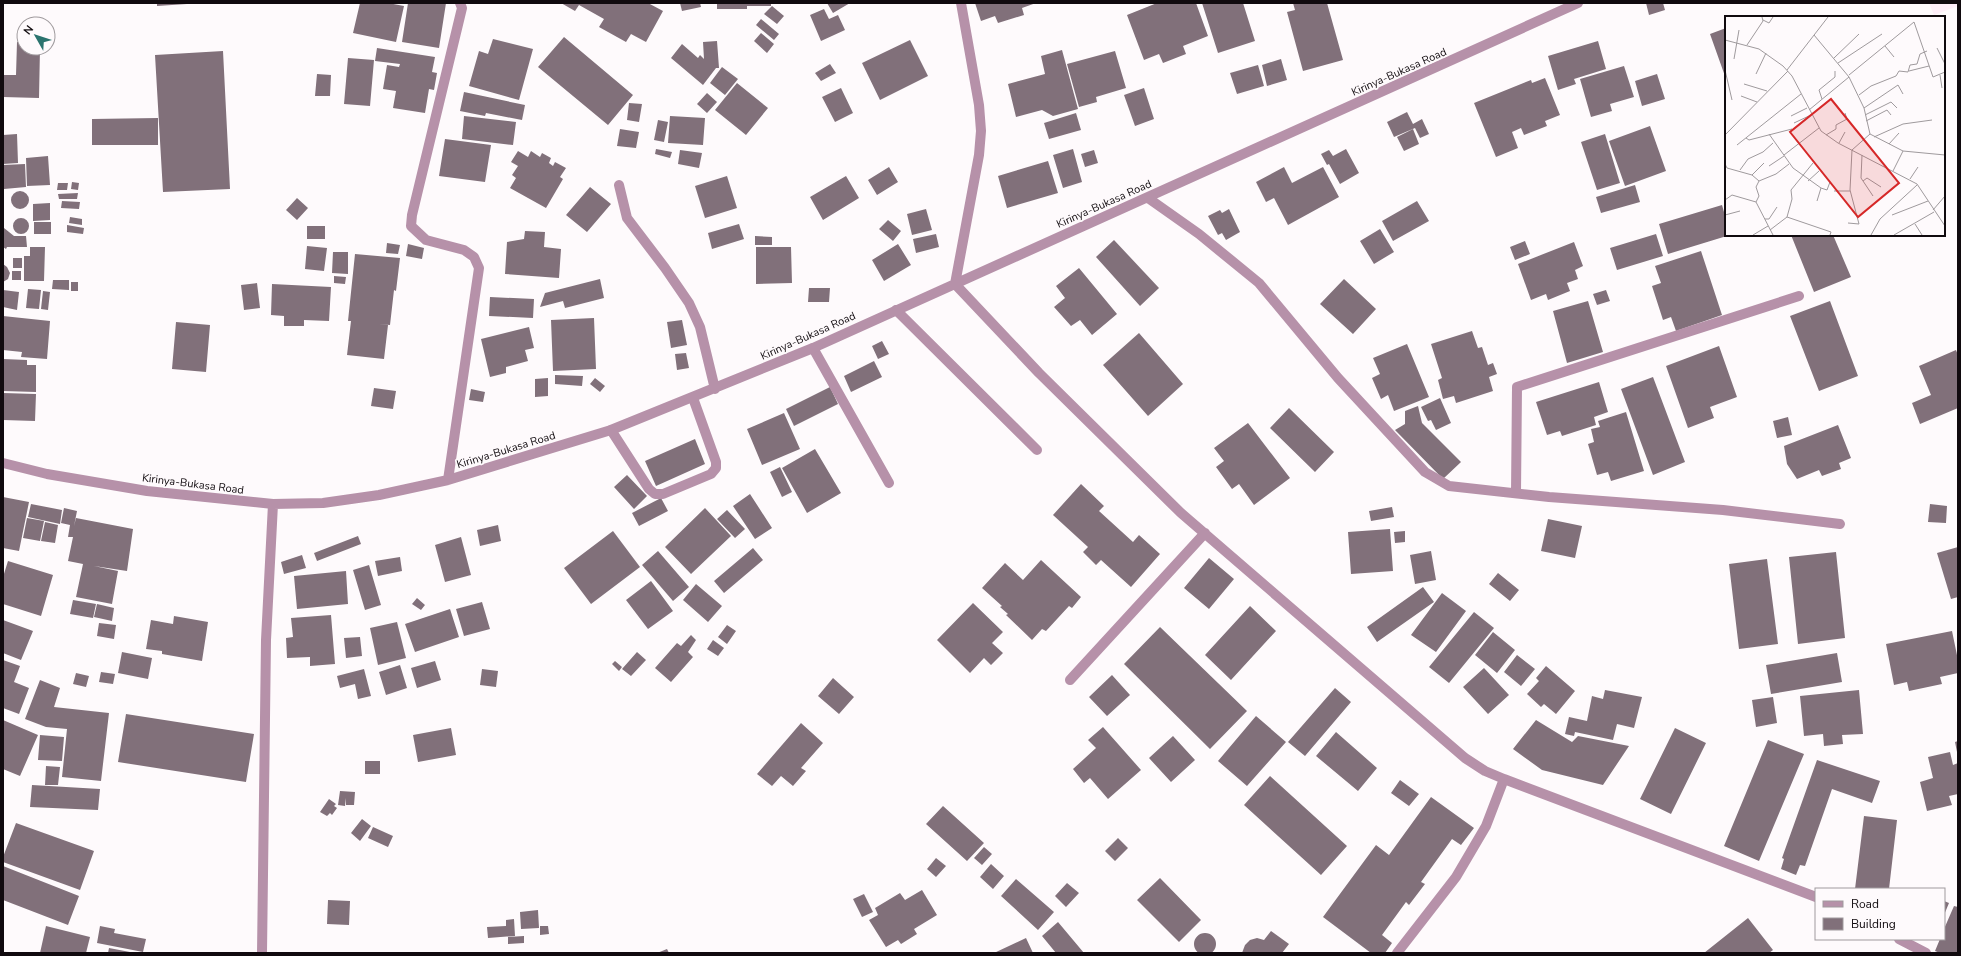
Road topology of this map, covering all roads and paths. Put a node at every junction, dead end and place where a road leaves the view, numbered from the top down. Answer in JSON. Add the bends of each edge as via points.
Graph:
{"nodes":[{"id":1,"x":460,"y":3,"type":"edge"},
{"id":2,"x":961,"y":3,"type":"edge"},
{"id":3,"x":1578,"y":3,"type":"edge"},
{"id":4,"x":619,"y":185,"type":"dead end"},
{"id":5,"x":1148,"y":198,"type":"junction"},
{"id":6,"x":955,"y":284,"type":"junction"},
{"id":7,"x":1799,"y":296,"type":"dead end"},
{"id":8,"x":896,"y":310,"type":"junction"},
{"id":9,"x":813,"y":348,"type":"junction"},
{"id":10,"x":715,"y":389,"type":"junction"},
{"id":11,"x":693,"y":398,"type":"junction"},
{"id":12,"x":611,"y":430,"type":"junction"},
{"id":13,"x":1037,"y":450,"type":"dead end"},
{"id":14,"x":3,"y":463,"type":"edge"},
{"id":15,"x":448,"y":480,"type":"junction"},
{"id":16,"x":889,"y":483,"type":"dead end"},
{"id":17,"x":1516,"y":493,"type":"junction"},
{"id":18,"x":273,"y":504,"type":"junction"},
{"id":19,"x":1840,"y":524,"type":"dead end"},
{"id":20,"x":1205,"y":533,"type":"junction"},
{"id":21,"x":1070,"y":680,"type":"dead end"},
{"id":22,"x":1504,"y":779,"type":"junction"},
{"id":23,"x":1815,"y":897,"type":"edge"},
{"id":24,"x":1901,"y":940,"type":"edge"},
{"id":25,"x":262,"y":953,"type":"edge"},
{"id":26,"x":1397,"y":953,"type":"edge"},
{"id":27,"x":1926,"y":953,"type":"edge"}],
"edges":[{"from":1,"to":15,"type":"street","via":[[462,8],[411,226],[426,240],[464,250],[474,257],[479,268]]},
{"from":2,"to":6,"type":"street","via":[[979,105],[981,131],[979,155]]},
{"from":3,"to":5,"type":"street","name":"Kirinya-Bukasa Road"},
{"from":4,"to":10,"type":"street","via":[[627,218],[685,297],[700,327]]},
{"from":5,"to":6,"type":"street","name":"Kirinya-Bukasa Road"},
{"from":5,"to":17,"type":"street","via":[[1199,234],[1259,282],[1338,378],[1426,472],[1449,486]]},
{"from":6,"to":8,"type":"street","name":"Kirinya-Bukasa Road"},
{"from":6,"to":20,"type":"street","via":[[1045,378],[1181,513]]},
{"from":7,"to":17,"type":"street","via":[[1517,387]]},
{"from":8,"to":9,"type":"street","name":"Kirinya-Bukasa Road"},
{"from":8,"to":13,"type":"street"},
{"from":9,"to":10,"type":"street","name":"Kirinya-Bukasa Road"},
{"from":9,"to":16,"type":"street"},
{"from":10,"to":11,"type":"street","name":"Kirinya-Bukasa Road"},
{"from":11,"to":12,"type":"street","name":"Kirinya-Bukasa Road"},
{"from":11,"to":12,"type":"street","via":[[716,468],[711,474],[663,494],[655,494],[649,489]]},
{"from":12,"to":15,"type":"street","name":"Kirinya-Bukasa Road"},
{"from":14,"to":18,"type":"street","name":"Kirinya-Bukasa Road","via":[[47,474],[147,491]]},
{"from":15,"to":18,"type":"street","name":"Kirinya-Bukasa Road","via":[[323,503]]},
{"from":17,"to":19,"type":"street","via":[[1723,510]]},
{"from":18,"to":25,"type":"street","via":[[266,640]]},
{"from":20,"to":21,"type":"street"},
{"from":20,"to":22,"type":"street","via":[[1465,758]]},
{"from":22,"to":23,"type":"street"},
{"from":22,"to":26,"type":"street","via":[[1486,826],[1456,877]]},
{"from":24,"to":27,"type":"street"}]}
